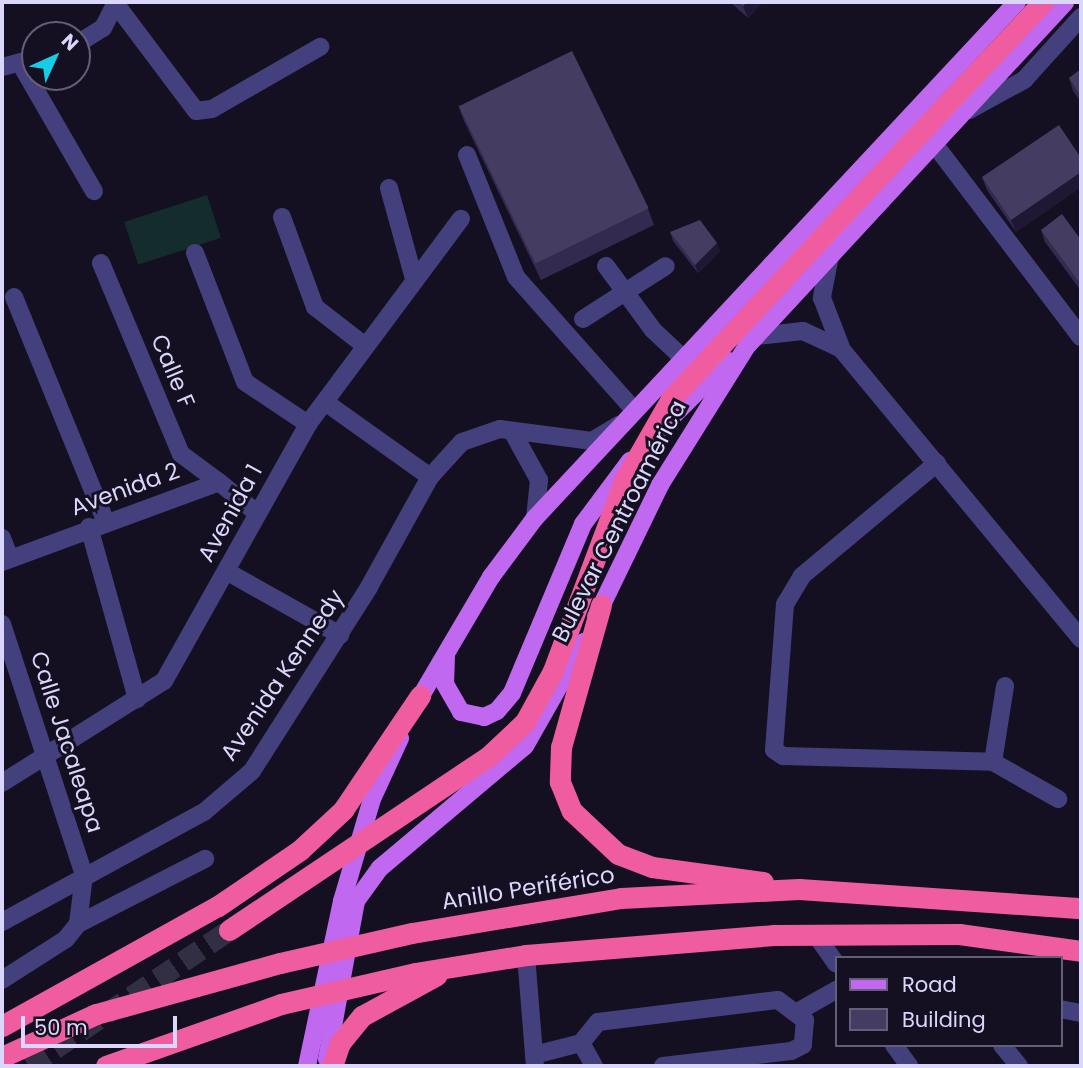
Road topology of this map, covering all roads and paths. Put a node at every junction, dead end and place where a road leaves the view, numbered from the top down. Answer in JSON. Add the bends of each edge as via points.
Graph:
{"nodes":[{"id":1,"x":115,"y":2,"type":"edge"},
{"id":2,"x":1017,"y":2,"type":"edge"},
{"id":3,"x":1043,"y":2,"type":"edge"},
{"id":4,"x":1065,"y":2,"type":"edge"},
{"id":5,"x":1081,"y":17,"type":"edge"},
{"id":6,"x":91,"y":35,"type":"edge"},
{"id":7,"x":320,"y":47,"type":"dead end"},
{"id":8,"x":21,"y":62,"type":"edge"},
{"id":9,"x":2,"y":67,"type":"edge"},
{"id":10,"x":43,"y":91,"type":"edge"},
{"id":11,"x":969,"y":110,"type":"junction"},
{"id":12,"x":935,"y":145,"type":"junction"},
{"id":13,"x":467,"y":155,"type":"dead end"},
{"id":14,"x":389,"y":188,"type":"dead end"},
{"id":15,"x":94,"y":191,"type":"dead end"},
{"id":16,"x":282,"y":217,"type":"dead end"},
{"id":17,"x":461,"y":219,"type":"dead end"},
{"id":18,"x":195,"y":253,"type":"dead end"},
{"id":19,"x":829,"y":261,"type":"junction"},
{"id":20,"x":102,"y":263,"type":"dead end"},
{"id":21,"x":606,"y":266,"type":"dead end"},
{"id":22,"x":666,"y":266,"type":"dead end"},
{"id":23,"x":414,"y":279,"type":"junction"},
{"id":24,"x":624,"y":291,"type":"junction"},
{"id":25,"x":14,"y":297,"type":"dead end"},
{"id":26,"x":583,"y":319,"type":"dead end"},
{"id":27,"x":1081,"y":337,"type":"edge"},
{"id":28,"x":752,"y":341,"type":"junction"},
{"id":29,"x":364,"y":345,"type":"junction"},
{"id":30,"x":842,"y":350,"type":"junction"},
{"id":31,"x":684,"y":359,"type":"junction"},
{"id":32,"x":325,"y":402,"type":"junction"},
{"id":33,"x":629,"y":416,"type":"junction"},
{"id":34,"x":308,"y":424,"type":"junction"},
{"id":35,"x":512,"y":431,"type":"junction"},
{"id":36,"x":937,"y":463,"type":"junction"},
{"id":37,"x":430,"y":477,"type":"junction"},
{"id":38,"x":219,"y":482,"type":"junction"},
{"id":39,"x":258,"y":514,"type":"junction"},
{"id":40,"x":535,"y":517,"type":"junction"},
{"id":41,"x":97,"y":524,"type":"junction"},
{"id":42,"x":2,"y":538,"type":"edge"},
{"id":43,"x":6,"y":561,"type":"edge"},
{"id":44,"x":226,"y":570,"type":"junction"},
{"id":45,"x":601,"y":606,"type":"junction"},
{"id":46,"x":2,"y":624,"type":"edge"},
{"id":47,"x":340,"y":635,"type":"junction"},
{"id":48,"x":1081,"y":639,"type":"edge"},
{"id":49,"x":446,"y":653,"type":"junction"},
{"id":50,"x":1005,"y":686,"type":"dead end"},
{"id":51,"x":420,"y":696,"type":"junction"},
{"id":52,"x":137,"y":699,"type":"junction"},
{"id":53,"x":48,"y":757,"type":"junction"},
{"id":54,"x":993,"y":762,"type":"junction"},
{"id":55,"x":2,"y":783,"type":"edge"},
{"id":56,"x":1058,"y":799,"type":"dead end"},
{"id":57,"x":205,"y":859,"type":"dead end"},
{"id":58,"x":84,"y":875,"type":"junction"},
{"id":59,"x":799,"y":889,"type":"junction"},
{"id":60,"x":1081,"y":908,"type":"edge"},
{"id":61,"x":2,"y":922,"type":"edge"},
{"id":62,"x":78,"y":925,"type":"junction"},
{"id":63,"x":229,"y":930,"type":"tunnel mouth"},
{"id":64,"x":816,"y":935,"type":"junction"},
{"id":65,"x":1081,"y":951,"type":"edge"},
{"id":66,"x":526,"y":955,"type":"junction"},
{"id":67,"x":834,"y":961,"type":"edge"},
{"id":68,"x":458,"y":965,"type":"junction"},
{"id":69,"x":2,"y":980,"type":"edge"},
{"id":70,"x":834,"y":991,"type":"edge"},
{"id":71,"x":1062,"y":1009,"type":"edge"},
{"id":72,"x":799,"y":1011,"type":"junction"},
{"id":73,"x":1081,"y":1013,"type":"edge"},
{"id":74,"x":2,"y":1026,"type":"edge"},
{"id":75,"x":581,"y":1043,"type":"junction"},
{"id":76,"x":895,"y":1047,"type":"edge"},
{"id":77,"x":1004,"y":1047,"type":"edge"},
{"id":78,"x":2,"y":1056,"type":"edge"},
{"id":79,"x":535,"y":1061,"type":"edge"},
{"id":80,"x":106,"y":1066,"type":"edge"},
{"id":81,"x":307,"y":1066,"type":"edge"},
{"id":82,"x":326,"y":1066,"type":"edge"},
{"id":83,"x":332,"y":1066,"type":"edge"},
{"id":84,"x":594,"y":1066,"type":"edge"},
{"id":85,"x":663,"y":1066,"type":"edge"},
{"id":86,"x":909,"y":1066,"type":"edge"},
{"id":87,"x":1019,"y":1066,"type":"edge"}],
"edges":[{"from":1,"to":6,"type":"street","via":[[103,28]]},
{"from":1,"to":7,"type":"street","via":[[196,111],[212,109]]},
{"from":2,"to":31,"type":"main road","name":"Bulevar Centroamérica"},
{"from":3,"to":63,"type":"highway","bridge":true,"via":[[671,399],[624,481],[553,671],[525,722],[489,756]]},
{"from":4,"to":11,"type":"main road","name":"Bulevar Centroamérica"},
{"from":5,"to":11,"type":"street","via":[[1024,80]]},
{"from":8,"to":9,"type":"street"},
{"from":10,"to":15,"type":"street"},
{"from":11,"to":12,"type":"main road","name":"Bulevar Centroamérica"},
{"from":12,"to":19,"type":"main road","name":"Bulevar Centroamérica"},
{"from":12,"to":27,"type":"street"},
{"from":13,"to":33,"type":"street","via":[[516,277]]},
{"from":14,"to":23,"type":"street"},
{"from":16,"to":29,"type":"street","via":[[315,307]]},
{"from":17,"to":23,"type":"street","name":"Avenida 1"},
{"from":18,"to":34,"type":"street","via":[[245,382]]},
{"from":19,"to":28,"type":"main road","name":"Bulevar Centroamérica"},
{"from":19,"to":30,"type":"street","via":[[822,298]]},
{"from":20,"to":38,"type":"street","name":"Calle F","via":[[181,454]]},
{"from":21,"to":24,"type":"street"},
{"from":22,"to":24,"type":"street"},
{"from":23,"to":29,"type":"street","name":"Avenida 1"},
{"from":24,"to":26,"type":"street"},
{"from":24,"to":31,"type":"street"},
{"from":25,"to":41,"type":"street"},
{"from":28,"to":30,"type":"street","via":[[803,331]]},
{"from":28,"to":45,"type":"main road","name":"Bulevar Centroamérica","via":[[660,485]]},
{"from":28,"to":49,"type":"main road","via":[[610,482],[573,544],[522,670],[497,711],[461,712],[449,698]]},
{"from":29,"to":32,"type":"street","name":"Avenida 1"},
{"from":30,"to":36,"type":"street"},
{"from":31,"to":33,"type":"main road","name":"Bulevar Centroamérica"},
{"from":32,"to":34,"type":"street","name":"Avenida 1"},
{"from":32,"to":37,"type":"street"},
{"from":33,"to":35,"type":"street","name":"Avenida Kennedy","via":[[592,441]]},
{"from":33,"to":40,"type":"main road","name":"Bulevar Centroamérica"},
{"from":34,"to":39,"type":"street","name":"Avenida 1"},
{"from":35,"to":37,"type":"street","name":"Avenida Kennedy","via":[[475,433]]},
{"from":35,"to":40,"type":"street","via":[[539,480]]},
{"from":36,"to":48,"type":"street"},
{"from":36,"to":54,"type":"street","via":[[819,560],[791,595],[774,750],[783,756]]},
{"from":37,"to":47,"type":"street","name":"Avenida Kennedy"},
{"from":38,"to":39,"type":"street"},
{"from":38,"to":41,"type":"street","name":"Avenida 2"},
{"from":39,"to":44,"type":"street","name":"Avenida 1"},
{"from":40,"to":49,"type":"main road","name":"Bulevar Centroamérica"},
{"from":41,"to":43,"type":"street","name":"Avenida 2"},
{"from":41,"to":52,"type":"street"},
{"from":42,"to":43,"type":"street"},
{"from":44,"to":47,"type":"street"},
{"from":44,"to":52,"type":"street","name":"Avenida 1","via":[[164,681]]},
{"from":45,"to":59,"type":"highway","via":[[561,747],[560,782],[572,811],[618,854],[652,867]]},
{"from":45,"to":82,"type":"main road","name":"Bulevar Centroamérica","via":[[557,698],[525,746],[380,868],[356,901]]},
{"from":46,"to":53,"type":"street","name":"Calle Jacaleapa"},
{"from":47,"to":58,"type":"street","name":"Avenida Kennedy","via":[[252,771],[204,812]]},
{"from":49,"to":51,"type":"main road","name":"Bulevar Centroamérica"},
{"from":50,"to":54,"type":"street"},
{"from":51,"to":74,"type":"highway","via":[[344,810],[300,850],[219,906]]},
{"from":51,"to":81,"type":"main road","name":"Bulevar Centroamérica","via":[[372,799],[342,901]]},
{"from":52,"to":53,"type":"street","name":"Avenida 1"},
{"from":53,"to":55,"type":"street","name":"Avenida 1"},
{"from":53,"to":58,"type":"street","name":"Calle Jacaleapa"},
{"from":54,"to":56,"type":"street"},
{"from":57,"to":62,"type":"street"},
{"from":58,"to":61,"type":"street","name":"Avenida Kennedy"},
{"from":58,"to":62,"type":"street"},
{"from":59,"to":60,"type":"highway","name":"Anillo Periférico"},
{"from":59,"to":78,"type":"highway","name":"Anillo Periférico","bridge":true,"via":[[621,898],[412,933],[280,963],[96,1014]]},
{"from":62,"to":69,"type":"street","via":[[66,939]]},
{"from":64,"to":65,"type":"highway","via":[[959,934]]},
{"from":64,"to":66,"type":"highway"},
{"from":64,"to":67,"type":"street"},
{"from":66,"to":68,"type":"highway"},
{"from":66,"to":79,"type":"street"},
{"from":68,"to":80,"type":"highway","bridge":true,"via":[[281,1004]]},
{"from":68,"to":83,"type":"highway","via":[[362,1016],[340,1043]]},
{"from":70,"to":72,"type":"street"},
{"from":71,"to":73,"type":"street"},
{"from":72,"to":75,"type":"street","via":[[778,1000],[598,1022]]},
{"from":72,"to":85,"type":"street","via":[[806,1032],[803,1045],[791,1051]]},
{"from":75,"to":79,"type":"street"},
{"from":75,"to":84,"type":"street"},
{"from":76,"to":86,"type":"street"},
{"from":77,"to":87,"type":"street"}]}
